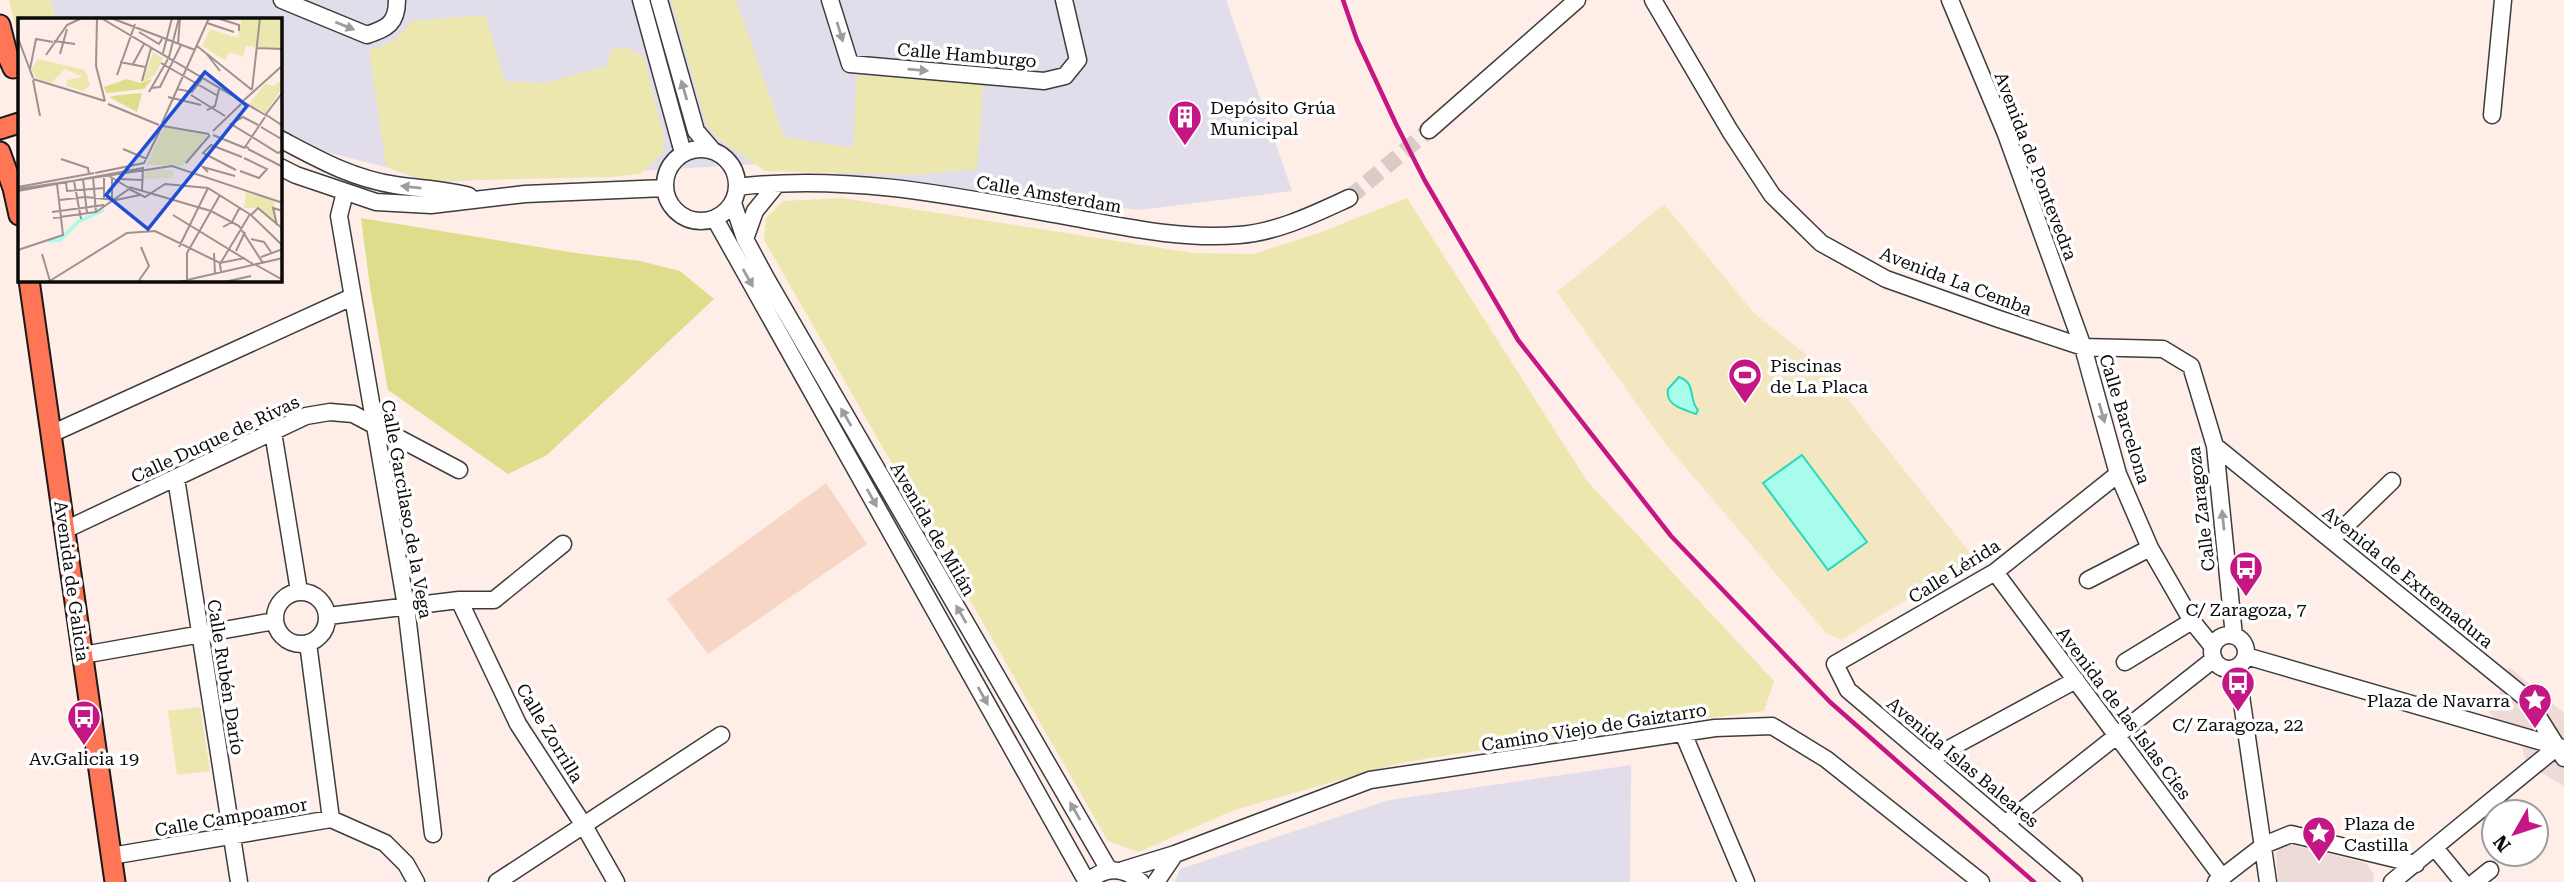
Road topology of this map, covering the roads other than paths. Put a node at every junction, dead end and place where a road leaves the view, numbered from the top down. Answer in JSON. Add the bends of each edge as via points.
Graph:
{"nodes":[{"id":1,"x":282,"y":0,"type":"edge"},
{"id":2,"x":397,"y":0,"type":"edge"},
{"id":3,"x":640,"y":0,"type":"edge"},
{"id":4,"x":659,"y":0,"type":"edge"},
{"id":5,"x":830,"y":0,"type":"edge"},
{"id":6,"x":1064,"y":0,"type":"edge"},
{"id":7,"x":1577,"y":0,"type":"edge"},
{"id":8,"x":1653,"y":0,"type":"edge"},
{"id":9,"x":1950,"y":0,"type":"edge"},
{"id":10,"x":2503,"y":0,"type":"edge"},
{"id":11,"x":0,"y":25,"type":"edge"},
{"id":12,"x":11,"y":68,"type":"edge"},
{"id":13,"x":2493,"y":115,"type":"dead end"},
{"id":14,"x":18,"y":123,"type":"edge"},
{"id":15,"x":0,"y":129,"type":"edge"},
{"id":16,"x":1429,"y":130,"type":"tunnel mouth"},
{"id":17,"x":282,"y":140,"type":"edge"},
{"id":18,"x":713,"y":151,"type":"junction"},
{"id":19,"x":0,"y":152,"type":"edge"},
{"id":20,"x":683,"y":153,"type":"junction"},
{"id":21,"x":282,"y":168,"type":"edge"},
{"id":22,"x":777,"y":184,"type":"junction"},
{"id":23,"x":665,"y":188,"type":"junction"},
{"id":24,"x":345,"y":192,"type":"junction"},
{"id":25,"x":735,"y":195,"type":"junction"},
{"id":26,"x":1349,"y":198,"type":"tunnel mouth"},
{"id":27,"x":478,"y":199,"type":"junction"},
{"id":28,"x":18,"y":209,"type":"edge"},
{"id":29,"x":715,"y":219,"type":"junction"},
{"id":30,"x":745,"y":239,"type":"junction"},
{"id":31,"x":29,"y":282,"type":"edge"},
{"id":32,"x":352,"y":297,"type":"junction"},
{"id":33,"x":2083,"y":347,"type":"junction"},
{"id":34,"x":373,"y":423,"type":"junction"},
{"id":35,"x":273,"y":432,"type":"junction"},
{"id":36,"x":51,"y":434,"type":"junction"},
{"id":37,"x":2215,"y":446,"type":"junction"},
{"id":38,"x":459,"y":470,"type":"dead end"},
{"id":39,"x":2119,"y":474,"type":"junction"},
{"id":40,"x":176,"y":478,"type":"junction"},
{"id":41,"x":2392,"y":481,"type":"dead end"},
{"id":42,"x":65,"y":530,"type":"junction"},
{"id":43,"x":2332,"y":539,"type":"junction"},
{"id":44,"x":563,"y":544,"type":"dead end"},
{"id":45,"x":2150,"y":548,"type":"junction"},
{"id":46,"x":1995,"y":572,"type":"junction"},
{"id":47,"x":2088,"y":580,"type":"dead end"},
{"id":48,"x":299,"y":591,"type":"junction"},
{"id":49,"x":459,"y":600,"type":"junction"},
{"id":50,"x":406,"y":606,"type":"junction"},
{"id":51,"x":328,"y":616,"type":"junction"},
{"id":52,"x":275,"y":621,"type":"junction"},
{"id":53,"x":2192,"y":621,"type":"junction"},
{"id":54,"x":200,"y":634,"type":"junction"},
{"id":55,"x":2234,"y":636,"type":"junction"},
{"id":56,"x":309,"y":643,"type":"junction"},
{"id":57,"x":2214,"y":653,"type":"junction"},
{"id":58,"x":83,"y":655,"type":"junction"},
{"id":59,"x":2124,"y":662,"type":"dead end"},
{"id":60,"x":2242,"y":662,"type":"junction"},
{"id":61,"x":1835,"y":664,"type":"joint"},
{"id":62,"x":2076,"y":680,"type":"junction"},
{"id":63,"x":1683,"y":733,"type":"junction"},
{"id":64,"x":721,"y":735,"type":"dead end"},
{"id":65,"x":2117,"y":736,"type":"junction"},
{"id":66,"x":2562,"y":751,"type":"edge"},
{"id":67,"x":1930,"y":760,"type":"junction"},
{"id":68,"x":331,"y":819,"type":"junction"},
{"id":69,"x":583,"y":824,"type":"junction"},
{"id":70,"x":2005,"y":824,"type":"junction"},
{"id":71,"x":433,"y":834,"type":"dead end"},
{"id":72,"x":230,"y":837,"type":"junction"},
{"id":73,"x":2264,"y":845,"type":"junction"},
{"id":74,"x":2435,"y":848,"type":"junction"},
{"id":75,"x":1175,"y":855,"type":"junction"},
{"id":76,"x":111,"y":856,"type":"junction"},
{"id":77,"x":2416,"y":863,"type":"junction"},
{"id":78,"x":1116,"y":870,"type":"junction"},
{"id":79,"x":2490,"y":870,"type":"dead end"},
{"id":80,"x":2219,"y":880,"type":"edge"},
{"id":81,"x":115,"y":882,"type":"edge"},
{"id":82,"x":239,"y":882,"type":"edge"},
{"id":83,"x":416,"y":882,"type":"edge"},
{"id":84,"x":497,"y":882,"type":"edge"},
{"id":85,"x":616,"y":882,"type":"edge"},
{"id":86,"x":1088,"y":882,"type":"edge"},
{"id":87,"x":1141,"y":882,"type":"edge"},
{"id":88,"x":1156,"y":882,"type":"edge"},
{"id":89,"x":1746,"y":882,"type":"edge"},
{"id":90,"x":1981,"y":882,"type":"edge"},
{"id":91,"x":2074,"y":882,"type":"edge"},
{"id":92,"x":2268,"y":882,"type":"edge"},
{"id":93,"x":2392,"y":882,"type":"edge"},
{"id":94,"x":2463,"y":882,"type":"edge"},
{"id":95,"x":2475,"y":882,"type":"edge"}],
"edges":[{"from":1,"to":2,"type":"street","one_way":true,"via":[[367,35],[384,29],[394,19]]},
{"from":3,"to":20,"type":"street"},
{"from":18,"to":4,"type":"street","one_way":true,"via":[[696,131]]},
{"from":5,"to":6,"type":"street","name":"Calle Hamburgo","one_way":true,"via":[[850,64],[1044,81],[1065,76],[1078,60]]},
{"from":7,"to":16,"type":"street"},
{"from":8,"to":33,"type":"street","name":"Avenida La Cemba","via":[[1772,195],[1821,243],[1886,279]]},
{"from":9,"to":33,"type":"street","name":"Avenida de Pontevedra","via":[[2006,134]]},
{"from":10,"to":13,"type":"street"},
{"from":11,"to":12,"type":"main road"},
{"from":14,"to":15,"type":"main road"},
{"from":27,"to":17,"type":"street","one_way":true,"via":[[337,170]]},
{"from":18,"to":20,"type":"street"},
{"from":18,"to":25,"type":"street","via":[[730,163],[736,174]]},
{"from":19,"to":28,"type":"main road"},
{"from":20,"to":23,"type":"street","via":[[667,171]]},
{"from":21,"to":24,"type":"street"},
{"from":22,"to":25,"type":"street","name":"Calle Amsterdam"},
{"from":22,"to":26,"type":"street","name":"Calle Amsterdam","via":[[863,184],[1165,234],[1240,235],[1296,223]]},
{"from":22,"to":30,"type":"street","via":[[755,211]]},
{"from":23,"to":27,"type":"street"},
{"from":23,"to":29,"type":"street","via":[[679,214],[699,221]]},
{"from":24,"to":27,"type":"street","via":[[376,202],[431,205]]},
{"from":24,"to":32,"type":"street","name":"Calle Garcilaso de la Vega","via":[[339,216]]},
{"from":25,"to":29,"type":"street","via":[[727,211]]},
{"from":25,"to":30,"type":"street","name":"Avenida de Milán"},
{"from":29,"to":86,"type":"street","one_way":true},
{"from":78,"to":30,"type":"street","name":"Avenida de Milán","one_way":true},
{"from":31,"to":36,"type":"main road","name":"Avenida de Galicia"},
{"from":32,"to":34,"type":"street","name":"Calle Garcilaso de la Vega"},
{"from":32,"to":36,"type":"street"},
{"from":33,"to":37,"type":"street","name":"Calle Zaragoza","via":[[2163,349],[2191,366]]},
{"from":33,"to":39,"type":"street","name":"Calle Barcelona","one_way":true},
{"from":34,"to":35,"type":"street","name":"Calle Duque de Rivas","via":[[353,414],[330,412],[306,416]]},
{"from":34,"to":38,"type":"street","name":"Calle Duque de Rivas"},
{"from":34,"to":50,"type":"street","name":"Calle Garcilaso de la Vega"},
{"from":35,"to":40,"type":"street","name":"Calle Duque de Rivas"},
{"from":35,"to":48,"type":"street"},
{"from":36,"to":42,"type":"main road","name":"Avenida de Galicia"},
{"from":37,"to":43,"type":"street","name":"Avenida de Extremadura"},
{"from":55,"to":37,"type":"street","name":"Calle Zaragoza","one_way":true},
{"from":39,"to":45,"type":"street","name":"Calle Barcelona"},
{"from":39,"to":46,"type":"street","name":"Calle Lérida"},
{"from":40,"to":42,"type":"street","name":"Calle Duque de Rivas"},
{"from":40,"to":54,"type":"street","name":"Calle Rubén Darío"},
{"from":41,"to":43,"type":"street"},
{"from":42,"to":58,"type":"main road","name":"Avenida de Galicia"},
{"from":43,"to":66,"type":"street","name":"Avenida de Extremadura","via":[[2528,699]]},
{"from":44,"to":49,"type":"street","via":[[494,600]]},
{"from":45,"to":47,"type":"street"},
{"from":45,"to":53,"type":"street","name":"Calle Barcelona"},
{"from":46,"to":61,"type":"street","name":"Calle Lérida"},
{"from":46,"to":62,"type":"street","name":"Avenida de las Islas Cíes"},
{"from":48,"to":51,"type":"street","via":[[312,593],[324,604]]},
{"from":48,"to":52,"type":"street","via":[[281,600]]},
{"from":49,"to":50,"type":"street"},
{"from":49,"to":69,"type":"street","name":"Calle Zorrilla","via":[[518,724]]},
{"from":50,"to":51,"type":"street"},
{"from":50,"to":71,"type":"street","name":"Calle Garcilaso de la Vega"},
{"from":51,"to":56,"type":"street","via":[[324,632]]},
{"from":52,"to":54,"type":"street"},
{"from":52,"to":56,"type":"street","via":[[284,638]]},
{"from":53,"to":57,"type":"street","name":"Calle Barcelona"},
{"from":53,"to":59,"type":"street"},
{"from":54,"to":58,"type":"street"},
{"from":54,"to":72,"type":"street","name":"Calle Rubén Darío"},
{"from":55,"to":57,"type":"street","via":[[2222,637]]},
{"from":55,"to":60,"type":"street","via":[[2242,642]]},
{"from":56,"to":68,"type":"street"},
{"from":57,"to":60,"type":"street","via":[[2220,667],[2229,670]]},
{"from":57,"to":65,"type":"street"},
{"from":58,"to":76,"type":"main road","name":"Avenida de Galicia"},
{"from":60,"to":66,"type":"street"},
{"from":60,"to":73,"type":"street"},
{"from":61,"to":67,"type":"street","name":"Avenida Islas Baleares","via":[[1848,690]]},
{"from":62,"to":65,"type":"street","name":"Avenida de las Islas Cíes"},
{"from":62,"to":67,"type":"street"},
{"from":63,"to":75,"type":"street","name":"Camino Viejo de Gaiztarro","via":[[1370,780]]},
{"from":63,"to":89,"type":"street"},
{"from":63,"to":90,"type":"street","name":"Camino Viejo de Gaiztarro","via":[[1772,726],[1826,759]]},
{"from":64,"to":69,"type":"street"},
{"from":65,"to":70,"type":"street"},
{"from":65,"to":80,"type":"street","name":"Avenida de las Islas Cíes"},
{"from":66,"to":74,"type":"street"},
{"from":67,"to":70,"type":"street","name":"Avenida Islas Baleares"},
{"from":68,"to":72,"type":"street","name":"Calle Campoamor"},
{"from":68,"to":83,"type":"street","name":"Calle Campoamor","via":[[384,843],[406,864]]},
{"from":69,"to":84,"type":"street"},
{"from":69,"to":85,"type":"street","name":"Calle Zorrilla"},
{"from":70,"to":91,"type":"street","name":"Avenida Islas Baleares"},
{"from":72,"to":76,"type":"street","name":"Calle Campoamor"},
{"from":72,"to":82,"type":"street","name":"Calle Rubén Darío"},
{"from":73,"to":77,"type":"street","via":[[2291,834]]},
{"from":73,"to":80,"type":"street"},
{"from":73,"to":92,"type":"street"},
{"from":74,"to":77,"type":"street"},
{"from":74,"to":94,"type":"street"},
{"from":75,"to":78,"type":"street","name":"Camino Viejo de Gaiztarro"},
{"from":75,"to":88,"type":"street"},
{"from":76,"to":81,"type":"main road","name":"Avenida de Galicia"},
{"from":77,"to":93,"type":"street"},
{"from":78,"to":86,"type":"street","name":"Camino Viejo de Gaiztarro","via":[[1096,874]]},
{"from":78,"to":87,"type":"street"},
{"from":79,"to":95,"type":"street"}]}
